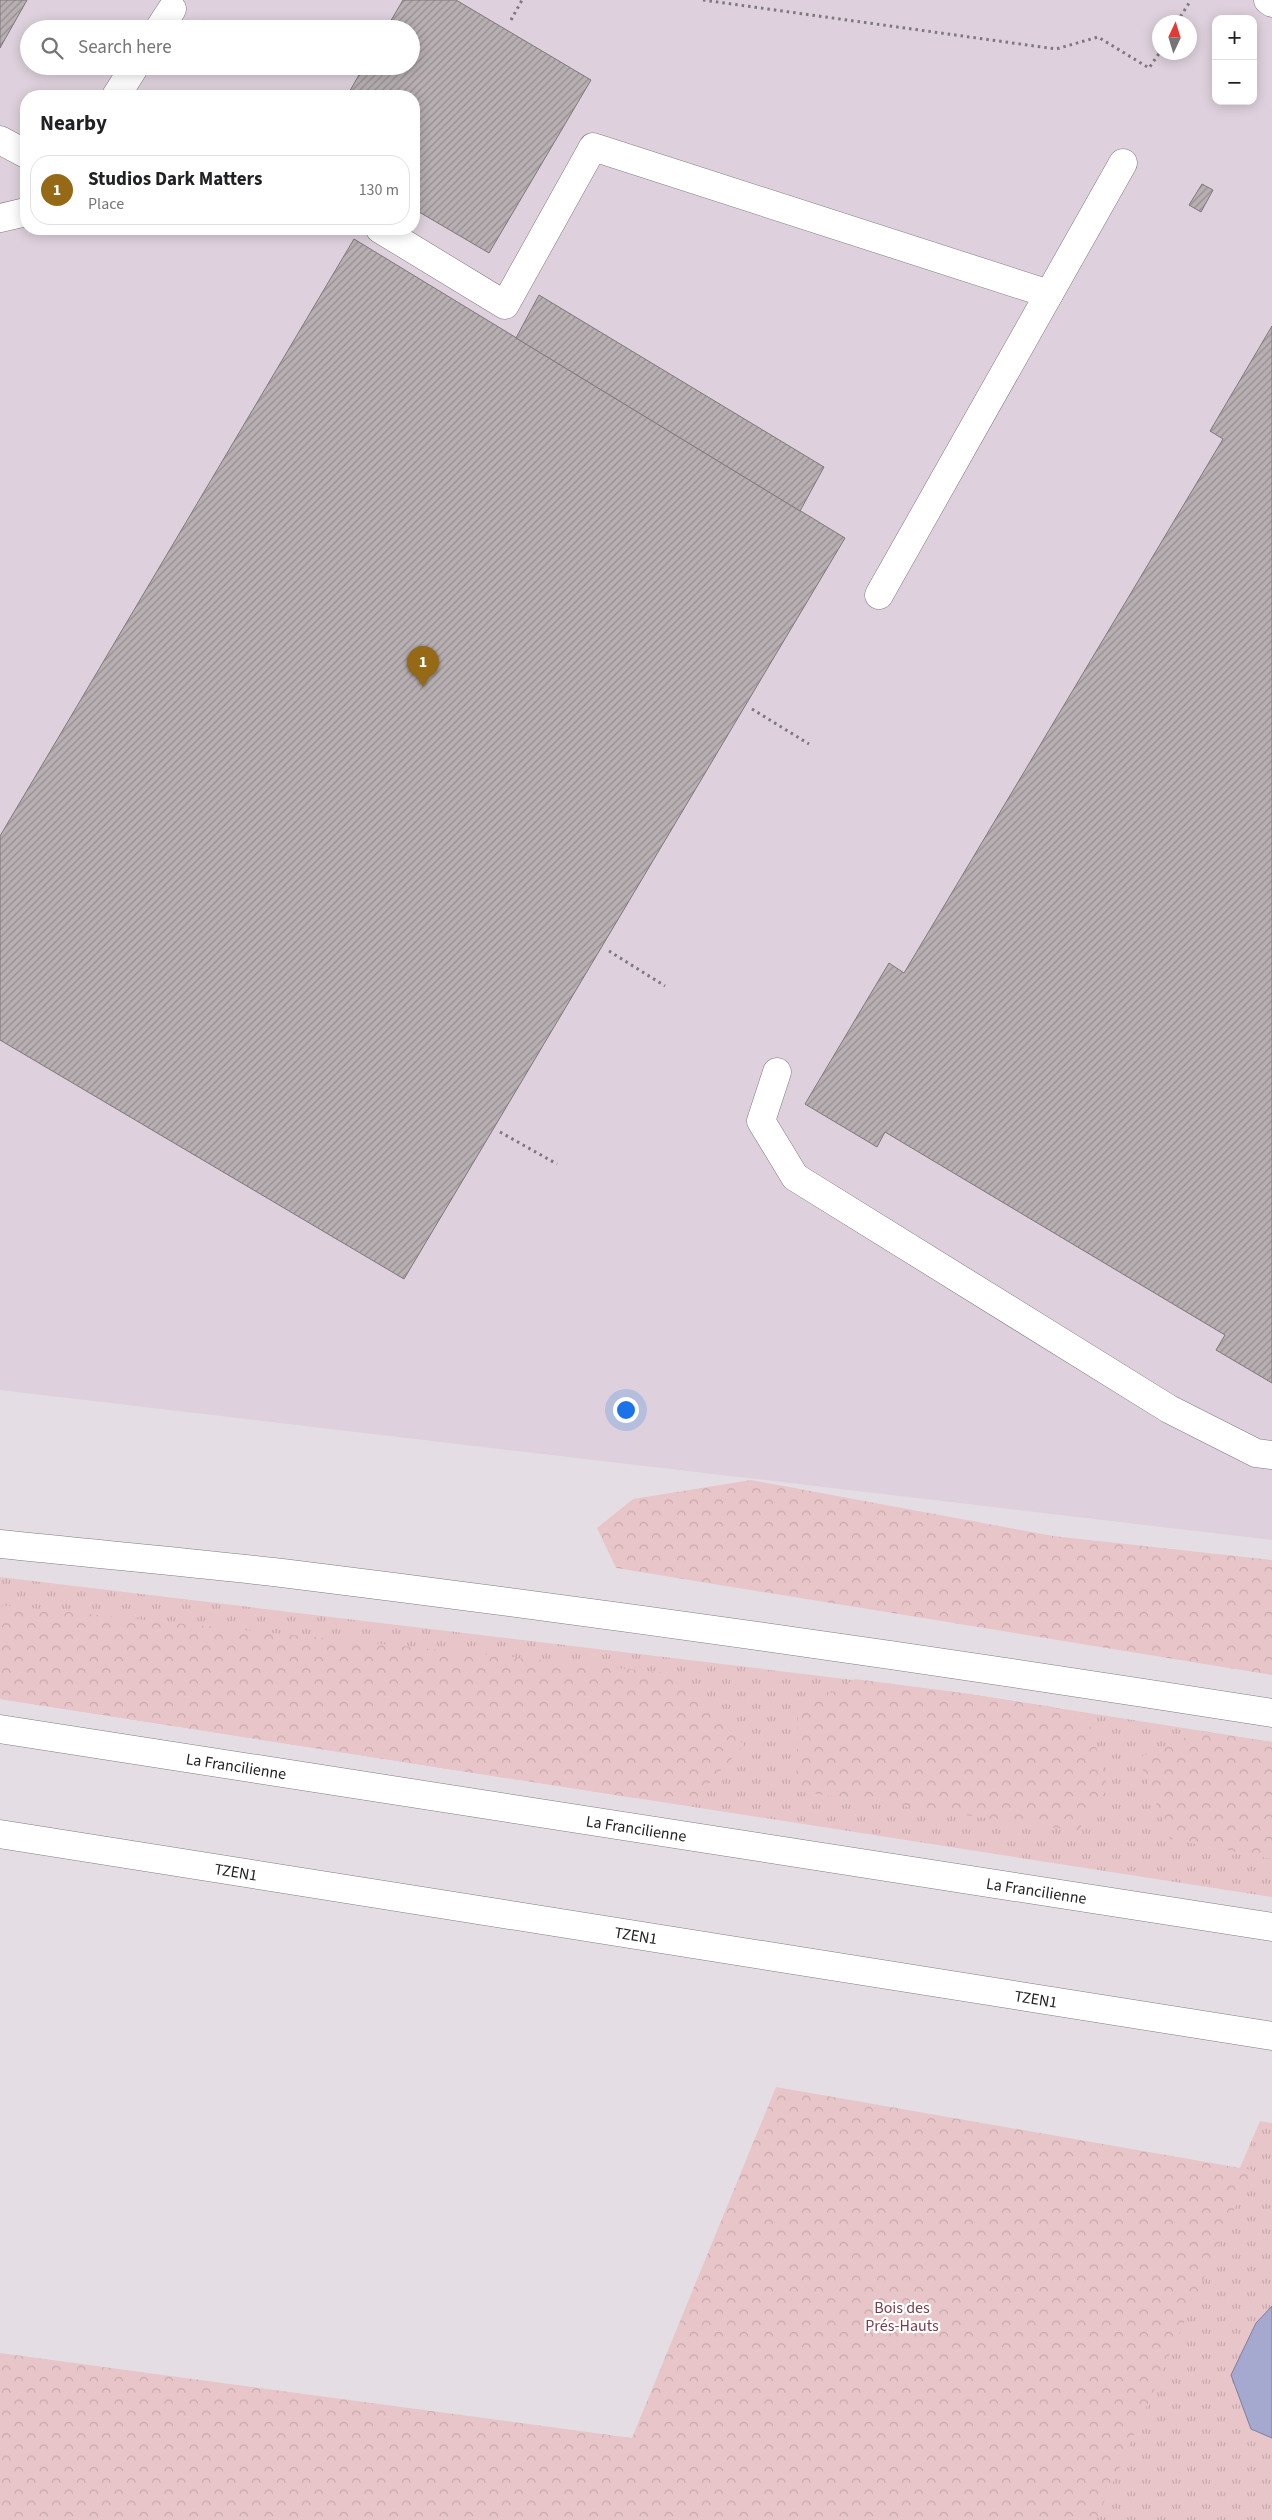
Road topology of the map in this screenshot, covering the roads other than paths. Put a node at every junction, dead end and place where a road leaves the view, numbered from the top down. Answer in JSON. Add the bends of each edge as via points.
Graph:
{"nodes":[{"id":1,"x":1268,"y":0,"type":"edge"},
{"id":2,"x":1272,"y":3,"type":"edge"},
{"id":3,"x":129,"y":75,"type":"edge"},
{"id":4,"x":120,"y":90,"type":"edge"},
{"id":5,"x":0,"y":140,"type":"edge"},
{"id":6,"x":20,"y":151,"type":"edge"},
{"id":7,"x":1123,"y":163,"type":"dead end"},
{"id":8,"x":20,"y":213,"type":"edge"},
{"id":9,"x":0,"y":218,"type":"edge"},
{"id":10,"x":390,"y":235,"type":"edge"},
{"id":11,"x":1049,"y":294,"type":"junction"},
{"id":12,"x":879,"y":595,"type":"dead end"},
{"id":13,"x":777,"y":1072,"type":"dead end"},
{"id":14,"x":1272,"y":1455,"type":"edge"},
{"id":15,"x":0,"y":1544,"type":"edge"},
{"id":16,"x":1272,"y":1713,"type":"edge"},
{"id":17,"x":0,"y":1729,"type":"edge"},
{"id":18,"x":0,"y":1834,"type":"edge"},
{"id":19,"x":1272,"y":1927,"type":"edge"},
{"id":20,"x":1272,"y":2036,"type":"edge"}],
"edges":[{"from":1,"to":2,"type":"main road"},
{"from":3,"to":4,"type":"main road"},
{"from":5,"to":6,"type":"main road"},
{"from":7,"to":11,"type":"main road"},
{"from":8,"to":9,"type":"main road"},
{"from":10,"to":11,"type":"main road","via":[[505,305],[593,148]]},
{"from":11,"to":12,"type":"main road"},
{"from":13,"to":14,"type":"main road","via":[[761,1121],[795,1177],[1169,1408],[1256,1453]]},
{"from":15,"to":16,"type":"main road","via":[[279,1573],[649,1621],[1043,1676]]},
{"from":17,"to":19,"type":"main road","name":"La Francilienne"},
{"from":18,"to":20,"type":"main road","name":"TZEN1"}]}
